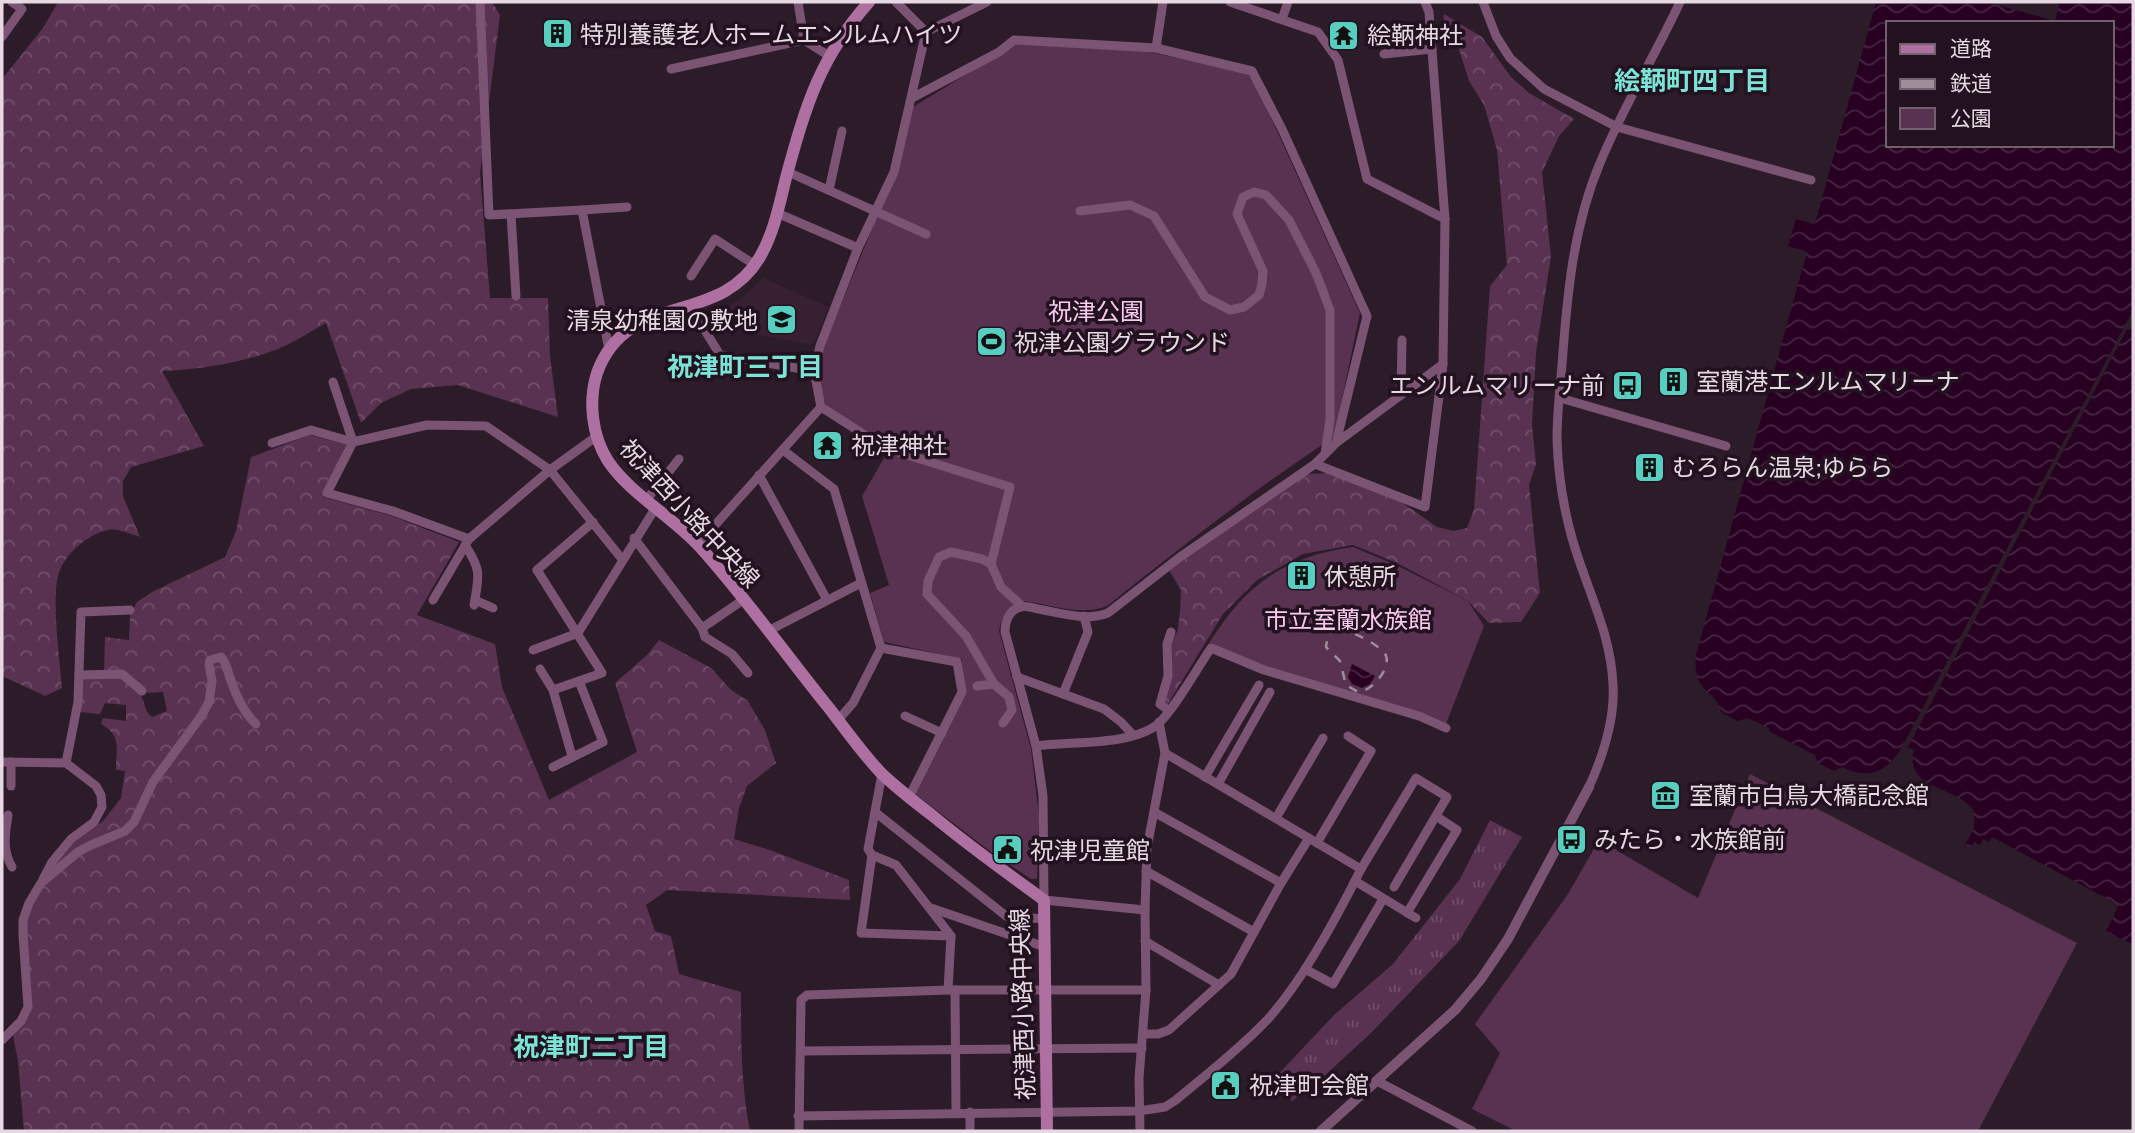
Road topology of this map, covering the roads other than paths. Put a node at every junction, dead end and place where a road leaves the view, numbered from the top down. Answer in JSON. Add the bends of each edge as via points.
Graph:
{"nodes":[{"id":1,"x":12,"y":2,"type":"edge"},
{"id":2,"x":31,"y":2,"type":"edge"},
{"id":3,"x":480,"y":2,"type":"edge"},
{"id":4,"x":798,"y":2,"type":"edge"},
{"id":5,"x":869,"y":2,"type":"edge"},
{"id":6,"x":896,"y":2,"type":"edge"},
{"id":7,"x":987,"y":2,"type":"edge"},
{"id":8,"x":1163,"y":2,"type":"edge"},
{"id":9,"x":1230,"y":2,"type":"edge"},
{"id":10,"x":1288,"y":2,"type":"edge"},
{"id":11,"x":1425,"y":2,"type":"edge"},
{"id":12,"x":1483,"y":2,"type":"edge"},
{"id":13,"x":1680,"y":2,"type":"edge"},
{"id":14,"x":22,"y":9,"type":"junction"},
{"id":15,"x":1282,"y":19,"type":"junction"},
{"id":16,"x":926,"y":32,"type":"junction"},
{"id":17,"x":2,"y":37,"type":"edge"},
{"id":18,"x":804,"y":40,"type":"junction"},
{"id":19,"x":1156,"y":48,"type":"junction"},
{"id":20,"x":1432,"y":49,"type":"junction"},
{"id":21,"x":1384,"y":54,"type":"dead end"},
{"id":22,"x":829,"y":55,"type":"junction"},
{"id":23,"x":671,"y":69,"type":"dead end"},
{"id":24,"x":912,"y":98,"type":"junction"},
{"id":25,"x":1617,"y":127,"type":"junction"},
{"id":26,"x":842,"y":131,"type":"dead end"},
{"id":27,"x":788,"y":172,"type":"junction"},
{"id":28,"x":1811,"y":180,"type":"dead end"},
{"id":29,"x":829,"y":190,"type":"junction"},
{"id":30,"x":627,"y":207,"type":"dead end"},
{"id":31,"x":582,"y":210,"type":"junction"},
{"id":32,"x":875,"y":211,"type":"junction"},
{"id":33,"x":1080,"y":211,"type":"dead end"},
{"id":34,"x":777,"y":213,"type":"junction"},
{"id":35,"x":510,"y":214,"type":"junction"},
{"id":36,"x":1445,"y":219,"type":"junction"},
{"id":37,"x":926,"y":234,"type":"dead end"},
{"id":38,"x":858,"y":248,"type":"junction"},
{"id":39,"x":755,"y":265,"type":"junction"},
{"id":40,"x":691,"y":276,"type":"dead end"},
{"id":41,"x":516,"y":296,"type":"dead end"},
{"id":42,"x":690,"y":306,"type":"junction"},
{"id":43,"x":1402,"y":340,"type":"dead end"},
{"id":44,"x":609,"y":350,"type":"junction"},
{"id":45,"x":1443,"y":364,"type":"junction"},
{"id":46,"x":814,"y":371,"type":"junction"},
{"id":47,"x":333,"y":382,"type":"dead end"},
{"id":48,"x":1401,"y":395,"type":"junction"},
{"id":49,"x":1560,"y":398,"type":"junction"},
{"id":50,"x":821,"y":407,"type":"junction"},
{"id":51,"x":597,"y":436,"type":"junction"},
{"id":52,"x":353,"y":442,"type":"junction"},
{"id":53,"x":272,"y":443,"type":"dead end"},
{"id":54,"x":1336,"y":443,"type":"junction"},
{"id":55,"x":1726,"y":446,"type":"dead end"},
{"id":56,"x":783,"y":450,"type":"junction"},
{"id":57,"x":1325,"y":454,"type":"junction"},
{"id":58,"x":680,"y":459,"type":"dead end"},
{"id":59,"x":1315,"y":464,"type":"junction"},
{"id":60,"x":550,"y":470,"type":"junction"},
{"id":61,"x":760,"y":475,"type":"junction"},
{"id":62,"x":651,"y":503,"type":"junction"},
{"id":63,"x":593,"y":522,"type":"junction"},
{"id":64,"x":634,"y":538,"type":"junction"},
{"id":65,"x":467,"y":542,"type":"junction"},
{"id":66,"x":698,"y":544,"type":"junction"},
{"id":67,"x":622,"y":559,"type":"junction"},
{"id":68,"x":991,"y":565,"type":"junction"},
{"id":69,"x":862,"y":583,"type":"junction"},
{"id":70,"x":433,"y":600,"type":"dead end"},
{"id":71,"x":743,"y":600,"type":"junction"},
{"id":72,"x":827,"y":600,"type":"junction"},
{"id":73,"x":1023,"y":606,"type":"junction"},
{"id":74,"x":494,"y":608,"type":"dead end"},
{"id":75,"x":130,"y":610,"type":"dead end"},
{"id":76,"x":1084,"y":617,"type":"junction"},
{"id":77,"x":702,"y":628,"type":"junction"},
{"id":78,"x":768,"y":631,"type":"junction"},
{"id":79,"x":578,"y":632,"type":"junction"},
{"id":80,"x":1171,"y":632,"type":"dead end"},
{"id":81,"x":881,"y":648,"type":"junction"},
{"id":82,"x":533,"y":650,"type":"dead end"},
{"id":83,"x":540,"y":669,"type":"dead end"},
{"id":84,"x":748,"y":673,"type":"dead end"},
{"id":85,"x":79,"y":675,"type":"junction"},
{"id":86,"x":1017,"y":677,"type":"junction"},
{"id":87,"x":579,"y":681,"type":"junction"},
{"id":88,"x":994,"y":684,"type":"junction"},
{"id":89,"x":1259,"y":685,"type":"dead end"},
{"id":90,"x":977,"y":686,"type":"dead end"},
{"id":91,"x":553,"y":690,"type":"junction"},
{"id":92,"x":142,"y":691,"type":"dead end"},
{"id":93,"x":1270,"y":692,"type":"dead end"},
{"id":94,"x":1063,"y":694,"type":"junction"},
{"id":95,"x":1168,"y":710,"type":"junction"},
{"id":96,"x":905,"y":716,"type":"dead end"},
{"id":97,"x":838,"y":720,"type":"junction"},
{"id":98,"x":1160,"y":722,"type":"junction"},
{"id":99,"x":1003,"y":723,"type":"dead end"},
{"id":100,"x":256,"y":724,"type":"dead end"},
{"id":101,"x":1446,"y":728,"type":"dead end"},
{"id":102,"x":942,"y":733,"type":"junction"},
{"id":103,"x":1133,"y":736,"type":"junction"},
{"id":104,"x":1348,"y":736,"type":"dead end"},
{"id":105,"x":1323,"y":738,"type":"dead end"},
{"id":106,"x":1036,"y":746,"type":"junction"},
{"id":107,"x":1165,"y":753,"type":"junction"},
{"id":108,"x":572,"y":756,"type":"junction"},
{"id":109,"x":6,"y":762,"type":"edge"},
{"id":110,"x":66,"y":763,"type":"junction"},
{"id":111,"x":553,"y":767,"type":"dead end"},
{"id":112,"x":882,"y":774,"type":"junction"},
{"id":113,"x":1205,"y":777,"type":"junction"},
{"id":114,"x":1218,"y":785,"type":"junction"},
{"id":115,"x":11,"y":786,"type":"dead end"},
{"id":116,"x":1589,"y":787,"type":"joint"},
{"id":117,"x":909,"y":797,"type":"junction"},
{"id":118,"x":1154,"y":812,"type":"junction"},
{"id":119,"x":875,"y":813,"type":"junction"},
{"id":120,"x":8,"y":815,"type":"dead end"},
{"id":121,"x":1436,"y":817,"type":"junction"},
{"id":122,"x":1276,"y":818,"type":"junction"},
{"id":123,"x":3,"y":839,"type":"edge"},
{"id":124,"x":1313,"y":841,"type":"junction"},
{"id":125,"x":872,"y":855,"type":"junction"},
{"id":126,"x":12,"y":867,"type":"dead end"},
{"id":127,"x":1361,"y":869,"type":"junction"},
{"id":128,"x":1146,"y":871,"type":"junction"},
{"id":129,"x":1355,"y":881,"type":"junction"},
{"id":130,"x":41,"y":883,"type":"junction"},
{"id":131,"x":1281,"y":883,"type":"junction"},
{"id":132,"x":1394,"y":887,"type":"dead end"},
{"id":133,"x":1383,"y":899,"type":"junction"},
{"id":134,"x":1044,"y":900,"type":"junction"},
{"id":135,"x":930,"y":908,"type":"junction"},
{"id":136,"x":1144,"y":910,"type":"junction"},
{"id":137,"x":1407,"y":913,"type":"junction"},
{"id":138,"x":1416,"y":918,"type":"dead end"},
{"id":139,"x":1044,"y":919,"type":"junction"},
{"id":140,"x":1254,"y":932,"type":"junction"},
{"id":141,"x":951,"y":936,"type":"junction"},
{"id":142,"x":1145,"y":941,"type":"junction"},
{"id":143,"x":1045,"y":947,"type":"junction"},
{"id":144,"x":1305,"y":969,"type":"junction"},
{"id":145,"x":1219,"y":985,"type":"junction"},
{"id":146,"x":952,"y":990,"type":"junction"},
{"id":147,"x":1045,"y":990,"type":"junction"},
{"id":148,"x":1146,"y":990,"type":"junction"},
{"id":149,"x":1143,"y":1034,"type":"junction"},
{"id":150,"x":2,"y":1040,"type":"edge"},
{"id":151,"x":1046,"y":1048,"type":"junction"},
{"id":152,"x":1142,"y":1048,"type":"junction"},
{"id":153,"x":955,"y":1049,"type":"junction"},
{"id":154,"x":802,"y":1051,"type":"junction"},
{"id":155,"x":1377,"y":1081,"type":"junction"},
{"id":156,"x":1139,"y":1111,"type":"junction"},
{"id":157,"x":956,"y":1112,"type":"junction"},
{"id":158,"x":970,"y":1112,"type":"junction"},
{"id":159,"x":1047,"y":1112,"type":"junction"},
{"id":160,"x":799,"y":1116,"type":"junction"},
{"id":161,"x":799,"y":1131,"type":"edge"},
{"id":162,"x":970,"y":1131,"type":"edge"},
{"id":163,"x":1047,"y":1131,"type":"edge"},
{"id":164,"x":1140,"y":1131,"type":"edge"},
{"id":165,"x":1321,"y":1131,"type":"edge"},
{"id":166,"x":1472,"y":1131,"type":"edge"}],
"edges":[{"from":1,"to":14,"type":"street"},
{"from":2,"to":14,"type":"street"},
{"from":3,"to":35,"type":"street","via":[[489,215]]},
{"from":4,"to":18,"type":"street"},
{"from":5,"to":22,"type":"main road","name":"祝津西小路中央線"},
{"from":6,"to":16,"type":"street"},
{"from":7,"to":16,"type":"street"},
{"from":8,"to":19,"type":"street"},
{"from":9,"to":15,"type":"street"},
{"from":10,"to":15,"type":"street"},
{"from":11,"to":20,"type":"street"},
{"from":12,"to":25,"type":"street","via":[[1496,36],[1518,67],[1544,89]]},
{"from":13,"to":25,"type":"street"},
{"from":14,"to":17,"type":"street"},
{"from":15,"to":36,"type":"street","via":[[1318,32],[1338,60],[1367,179]]},
{"from":16,"to":24,"type":"street"},
{"from":18,"to":22,"type":"street"},
{"from":18,"to":23,"type":"street"},
{"from":19,"to":24,"type":"street","via":[[1014,40]]},
{"from":19,"to":54,"type":"street","via":[[1252,71],[1282,129],[1367,316]]},
{"from":20,"to":21,"type":"street"},
{"from":20,"to":36,"type":"street"},
{"from":22,"to":27,"type":"main road","name":"祝津西小路中央線","via":[[807,104]]},
{"from":24,"to":32,"type":"street","via":[[894,172]]},
{"from":25,"to":28,"type":"street"},
{"from":25,"to":49,"type":"street","via":[[1600,162],[1574,246]]},
{"from":26,"to":29,"type":"street"},
{"from":27,"to":29,"type":"street"},
{"from":27,"to":34,"type":"main road","name":"祝津西小路中央線"},
{"from":29,"to":32,"type":"street"},
{"from":30,"to":31,"type":"street"},
{"from":31,"to":35,"type":"street"},
{"from":31,"to":44,"type":"street"},
{"from":32,"to":37,"type":"street"},
{"from":32,"to":38,"type":"street"},
{"from":33,"to":57,"type":"street","via":[[1130,205],[1154,216],[1205,297],[1230,310],[1244,307],[1259,295],[1263,271],[1237,214],[1243,197],[1254,192],[1265,195],[1289,220],[1330,310],[1330,420]]},
{"from":34,"to":38,"type":"street"},
{"from":34,"to":39,"type":"main road","name":"祝津西小路中央線"},
{"from":35,"to":41,"type":"street"},
{"from":36,"to":45,"type":"street"},
{"from":38,"to":46,"type":"street"},
{"from":39,"to":40,"type":"street","via":[[715,239]]},
{"from":39,"to":42,"type":"main road","name":"祝津西小路中央線","via":[[736,285]]},
{"from":42,"to":44,"type":"main road","name":"祝津西小路中央線","via":[[633,326]]},
{"from":42,"to":46,"type":"street","via":[[720,355]]},
{"from":43,"to":48,"type":"street"},
{"from":44,"to":51,"type":"main road","name":"祝津西小路中央線","via":[[593,392]]},
{"from":45,"to":48,"type":"street"},
{"from":45,"to":59,"type":"street","via":[[1425,507]]},
{"from":46,"to":50,"type":"street"},
{"from":47,"to":52,"type":"street"},
{"from":48,"to":54,"type":"street"},
{"from":49,"to":55,"type":"street"},
{"from":49,"to":116,"type":"street","via":[[1557,438],[1563,499],[1608,642],[1613,685],[1608,732]]},
{"from":50,"to":56,"type":"street"},
{"from":50,"to":68,"type":"street","via":[[885,448],[1010,487]]},
{"from":51,"to":60,"type":"street"},
{"from":51,"to":62,"type":"main road","name":"祝津西小路中央線","via":[[618,474]]},
{"from":52,"to":53,"type":"street","via":[[311,430]]},
{"from":52,"to":60,"type":"street","via":[[427,425],[486,426]]},
{"from":52,"to":65,"type":"street","via":[[327,493],[393,511]]},
{"from":54,"to":57,"type":"street"},
{"from":56,"to":61,"type":"street"},
{"from":56,"to":69,"type":"street","via":[[834,489]]},
{"from":57,"to":59,"type":"street"},
{"from":58,"to":62,"type":"street"},
{"from":59,"to":76,"type":"street","via":[[1108,613]]},
{"from":60,"to":63,"type":"street"},
{"from":60,"to":65,"type":"street"},
{"from":61,"to":66,"type":"street"},
{"from":61,"to":72,"type":"street"},
{"from":62,"to":64,"type":"street"},
{"from":62,"to":66,"type":"main road","name":"祝津西小路中央線"},
{"from":63,"to":67,"type":"street"},
{"from":63,"to":79,"type":"street","via":[[537,570]]},
{"from":64,"to":67,"type":"street"},
{"from":64,"to":77,"type":"street"},
{"from":65,"to":70,"type":"street"},
{"from":65,"to":74,"type":"street","via":[[480,572],[475,603]]},
{"from":66,"to":71,"type":"main road","name":"祝津西小路中央線"},
{"from":67,"to":79,"type":"street"},
{"from":68,"to":73,"type":"street","via":[[1001,587]]},
{"from":68,"to":88,"type":"street","via":[[951,552],[939,557],[927,594],[966,636]]},
{"from":69,"to":72,"type":"street"},
{"from":69,"to":81,"type":"street"},
{"from":71,"to":77,"type":"street"},
{"from":71,"to":78,"type":"main road","name":"祝津西小路中央線"},
{"from":72,"to":78,"type":"street"},
{"from":73,"to":76,"type":"street"},
{"from":73,"to":86,"type":"street","via":[[1014,609],[1005,624]]},
{"from":75,"to":85,"type":"street","via":[[81,612]]},
{"from":76,"to":94,"type":"street","via":[[1088,632]]},
{"from":77,"to":84,"type":"street","via":[[705,637],[732,654]]},
{"from":78,"to":97,"type":"main road","name":"祝津西小路中央線"},
{"from":79,"to":82,"type":"street"},
{"from":79,"to":87,"type":"street","via":[[602,673]]},
{"from":80,"to":95,"type":"street","via":[[1168,676],[1160,704]]},
{"from":81,"to":97,"type":"street","via":[[853,703]]},
{"from":81,"to":102,"type":"street","via":[[957,662],[962,692]]},
{"from":83,"to":91,"type":"street"},
{"from":85,"to":92,"type":"street","via":[[122,674]]},
{"from":85,"to":110,"type":"street"},
{"from":86,"to":94,"type":"street"},
{"from":86,"to":106,"type":"street"},
{"from":87,"to":91,"type":"street"},
{"from":87,"to":108,"type":"street","via":[[603,742]]},
{"from":88,"to":90,"type":"street"},
{"from":88,"to":99,"type":"street","via":[[1011,702],[1012,710]]},
{"from":89,"to":113,"type":"street"},
{"from":91,"to":108,"type":"street"},
{"from":93,"to":114,"type":"street"},
{"from":94,"to":103,"type":"street","via":[[1104,709]]},
{"from":95,"to":98,"type":"street"},
{"from":95,"to":101,"type":"street","via":[[1211,648],[1264,670]]},
{"from":96,"to":102,"type":"street"},
{"from":97,"to":112,"type":"main road","name":"祝津西小路中央線"},
{"from":98,"to":103,"type":"street"},
{"from":98,"to":107,"type":"street"},
{"from":100,"to":130,"type":"street","via":[[230,680],[226,662],[220,657],[210,660],[209,702],[153,782],[134,822],[125,831],[78,852]]},
{"from":102,"to":117,"type":"street"},
{"from":103,"to":106,"type":"street"},
{"from":104,"to":124,"type":"street","via":[[1371,751]]},
{"from":105,"to":122,"type":"street"},
{"from":106,"to":134,"type":"street","via":[[1043,796]]},
{"from":107,"to":113,"type":"street"},
{"from":107,"to":118,"type":"street"},
{"from":108,"to":111,"type":"street"},
{"from":109,"to":110,"type":"street"},
{"from":109,"to":115,"type":"street"},
{"from":110,"to":130,"type":"street","via":[[96,786],[102,807],[94,822],[71,839],[52,862]]},
{"from":112,"to":117,"type":"main road","name":"祝津西小路中央線"},
{"from":112,"to":119,"type":"street"},
{"from":113,"to":114,"type":"street"},
{"from":114,"to":122,"type":"street"},
{"from":116,"to":155,"type":"street","via":[[1508,939],[1481,979],[1455,1010]]},
{"from":117,"to":134,"type":"main road","name":"祝津西小路中央線"},
{"from":118,"to":128,"type":"street"},
{"from":118,"to":131,"type":"street"},
{"from":119,"to":125,"type":"street","via":[[867,849]]},
{"from":119,"to":139,"type":"street","via":[[1006,916]]},
{"from":120,"to":123,"type":"street"},
{"from":121,"to":127,"type":"street","via":[[1447,796],[1416,778]]},
{"from":121,"to":132,"type":"street"},
{"from":121,"to":137,"type":"street","via":[[1457,830]]},
{"from":122,"to":124,"type":"street"},
{"from":123,"to":126,"type":"street"},
{"from":124,"to":127,"type":"street"},
{"from":124,"to":131,"type":"street"},
{"from":125,"to":135,"type":"street","via":[[896,865]]},
{"from":125,"to":141,"type":"street","via":[[861,933]]},
{"from":127,"to":129,"type":"street"},
{"from":128,"to":136,"type":"street"},
{"from":128,"to":140,"type":"street"},
{"from":129,"to":133,"type":"street"},
{"from":129,"to":144,"type":"street"},
{"from":130,"to":150,"type":"street","via":[[23,920],[28,1007]]},
{"from":131,"to":140,"type":"street"},
{"from":133,"to":137,"type":"street"},
{"from":133,"to":144,"type":"street","via":[[1333,984]]},
{"from":134,"to":136,"type":"street"},
{"from":134,"to":139,"type":"main road","name":"祝津西小路中央線"},
{"from":135,"to":141,"type":"street"},
{"from":135,"to":143,"type":"street"},
{"from":136,"to":142,"type":"street"},
{"from":137,"to":138,"type":"street"},
{"from":139,"to":143,"type":"main road","name":"祝津西小路中央線"},
{"from":140,"to":145,"type":"street","via":[[1231,974]]},
{"from":141,"to":146,"type":"street"},
{"from":142,"to":145,"type":"street"},
{"from":142,"to":148,"type":"street"},
{"from":143,"to":147,"type":"main road","name":"祝津西小路中央線"},
{"from":144,"to":156,"type":"street","via":[[1266,1021],[1176,1100],[1165,1107]]},
{"from":145,"to":149,"type":"street","via":[[1169,1030]]},
{"from":146,"to":147,"type":"street"},
{"from":146,"to":153,"type":"street"},
{"from":146,"to":154,"type":"street","via":[[807,995],[801,1000]]},
{"from":147,"to":148,"type":"street"},
{"from":147,"to":151,"type":"main road","name":"祝津西小路中央線"},
{"from":148,"to":149,"type":"street"},
{"from":149,"to":152,"type":"street"},
{"from":151,"to":152,"type":"street"},
{"from":151,"to":153,"type":"street"},
{"from":151,"to":159,"type":"main road","name":"祝津西小路中央線"},
{"from":152,"to":156,"type":"street"},
{"from":153,"to":154,"type":"street"},
{"from":153,"to":157,"type":"street"},
{"from":154,"to":160,"type":"street"},
{"from":155,"to":165,"type":"street"},
{"from":155,"to":166,"type":"street"},
{"from":156,"to":159,"type":"street"},
{"from":156,"to":164,"type":"street"},
{"from":157,"to":158,"type":"street"},
{"from":157,"to":160,"type":"street"},
{"from":158,"to":159,"type":"street"},
{"from":158,"to":162,"type":"street"},
{"from":159,"to":163,"type":"main road","name":"祝津西小路中央線"},
{"from":160,"to":161,"type":"street"}]}
